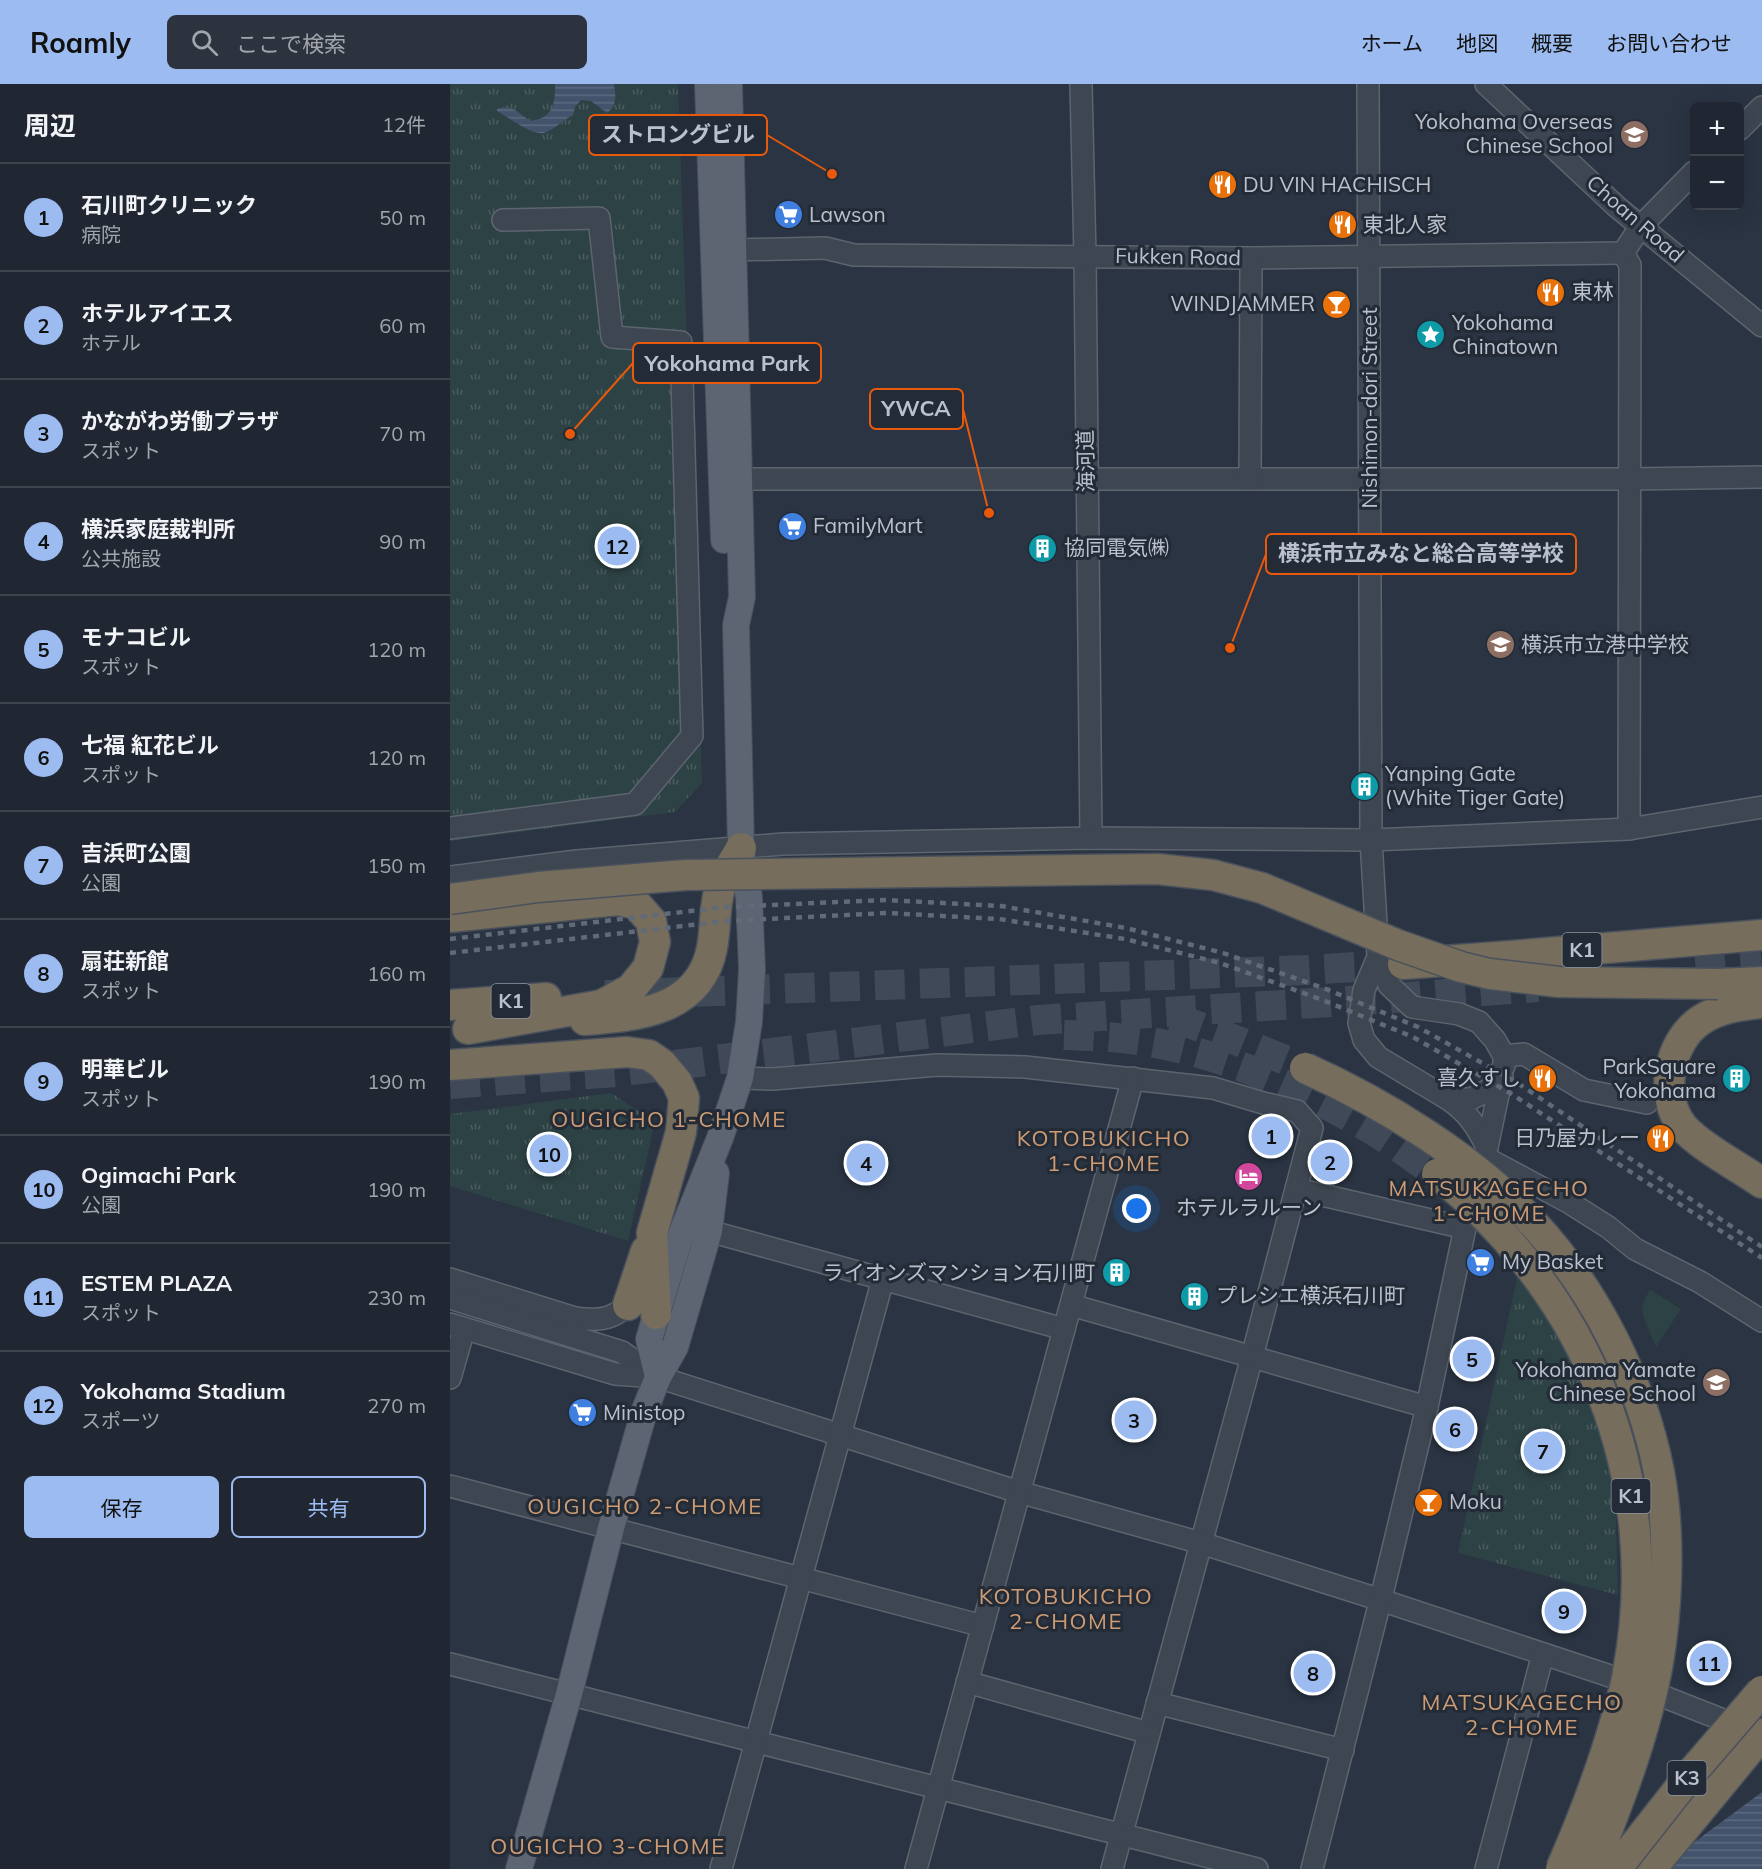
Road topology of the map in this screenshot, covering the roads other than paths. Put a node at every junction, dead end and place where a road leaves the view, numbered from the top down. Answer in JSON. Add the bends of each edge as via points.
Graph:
{"nodes":[{"id":1,"x":708,"y":84,"type":"edge"},
{"id":2,"x":729,"y":84,"type":"edge"},
{"id":3,"x":1081,"y":84,"type":"edge"},
{"id":4,"x":1368,"y":84,"type":"edge"},
{"id":5,"x":1486,"y":84,"type":"edge"},
{"id":6,"x":1762,"y":107,"type":"edge"},
{"id":7,"x":1744,"y":125,"type":"edge"},
{"id":8,"x":1690,"y":177,"type":"edge"},
{"id":9,"x":503,"y":220,"type":"dead end"},
{"id":10,"x":1641,"y":226,"type":"junction"},
{"id":11,"x":734,"y":250,"type":"junction"},
{"id":12,"x":1623,"y":253,"type":"junction"},
{"id":13,"x":1084,"y":256,"type":"junction"},
{"id":14,"x":1369,"y":256,"type":"junction"},
{"id":15,"x":1251,"y":258,"type":"junction"},
{"id":16,"x":1762,"y":326,"type":"edge"},
{"id":17,"x":1762,"y":477,"type":"edge"},
{"id":18,"x":1086,"y":478,"type":"junction"},
{"id":19,"x":740,"y":479,"type":"junction"},
{"id":20,"x":1250,"y":479,"type":"junction"},
{"id":21,"x":1370,"y":479,"type":"junction"},
{"id":22,"x":1629,"y":479,"type":"junction"},
{"id":23,"x":736,"y":625,"type":"junction"},
{"id":24,"x":1762,"y":807,"type":"edge"},
{"id":25,"x":450,"y":828,"type":"edge"},
{"id":26,"x":1629,"y":829,"type":"junction"},
{"id":27,"x":1091,"y":838,"type":"junction"},
{"id":28,"x":1371,"y":840,"type":"junction"},
{"id":29,"x":741,"y":848,"type":"junction"},
{"id":30,"x":450,"y":877,"type":"edge"},
{"id":31,"x":450,"y":899,"type":"edge"},
{"id":32,"x":450,"y":917,"type":"edge"},
{"id":33,"x":1762,"y":935,"type":"edge"},
{"id":34,"x":1392,"y":971,"type":"junction"},
{"id":35,"x":1762,"y":982,"type":"edge"},
{"id":36,"x":573,"y":997,"type":"tunnel mouth"},
{"id":37,"x":1762,"y":1003,"type":"edge"},
{"id":38,"x":450,"y":1005,"type":"edge"},
{"id":39,"x":1361,"y":1009,"type":"junction"},
{"id":40,"x":459,"y":1030,"type":"edge"},
{"id":41,"x":1504,"y":1061,"type":"junction"},
{"id":42,"x":450,"y":1065,"type":"edge"},
{"id":43,"x":1305,"y":1068,"type":"tunnel mouth"},
{"id":44,"x":740,"y":1078,"type":"junction"},
{"id":45,"x":1133,"y":1078,"type":"junction"},
{"id":46,"x":1448,"y":1099,"type":"junction"},
{"id":47,"x":1647,"y":1103,"type":"dead end"},
{"id":48,"x":720,"y":1138,"type":"junction"},
{"id":49,"x":1485,"y":1152,"type":"junction"},
{"id":50,"x":1437,"y":1174,"type":"tunnel mouth"},
{"id":51,"x":1762,"y":1182,"type":"edge"},
{"id":52,"x":1296,"y":1189,"type":"junction"},
{"id":53,"x":1465,"y":1228,"type":"junction"},
{"id":54,"x":708,"y":1232,"type":"junction"},
{"id":55,"x":665,"y":1237,"type":"junction"},
{"id":56,"x":450,"y":1279,"type":"edge"},
{"id":57,"x":883,"y":1279,"type":"junction"},
{"id":58,"x":450,"y":1298,"type":"edge"},
{"id":59,"x":1071,"y":1305,"type":"junction"},
{"id":60,"x":642,"y":1310,"type":"junction"},
{"id":61,"x":1762,"y":1321,"type":"edge"},
{"id":62,"x":457,"y":1327,"type":"edge"},
{"id":63,"x":1064,"y":1329,"type":"junction"},
{"id":64,"x":1252,"y":1357,"type":"junction"},
{"id":65,"x":658,"y":1377,"type":"junction"},
{"id":66,"x":450,"y":1378,"type":"edge"},
{"id":67,"x":1427,"y":1407,"type":"junction"},
{"id":68,"x":839,"y":1434,"type":"junction"},
{"id":69,"x":450,"y":1486,"type":"edge"},
{"id":70,"x":1019,"y":1492,"type":"junction"},
{"id":71,"x":611,"y":1528,"type":"junction"},
{"id":72,"x":1201,"y":1543,"type":"junction"},
{"id":73,"x":800,"y":1578,"type":"junction"},
{"id":74,"x":1381,"y":1600,"type":"junction"},
{"id":75,"x":982,"y":1626,"type":"junction"},
{"id":76,"x":1543,"y":1654,"type":"junction"},
{"id":77,"x":450,"y":1664,"type":"edge"},
{"id":78,"x":967,"y":1682,"type":"junction"},
{"id":79,"x":1762,"y":1691,"type":"edge"},
{"id":80,"x":569,"y":1694,"type":"junction"},
{"id":81,"x":1157,"y":1703,"type":"junction"},
{"id":82,"x":1761,"y":1726,"type":"edge"},
{"id":83,"x":1149,"y":1733,"type":"junction"},
{"id":84,"x":754,"y":1741,"type":"junction"},
{"id":85,"x":1343,"y":1750,"type":"junction"},
{"id":86,"x":938,"y":1788,"type":"junction"},
{"id":87,"x":1121,"y":1834,"type":"junction"},
{"id":88,"x":519,"y":1869,"type":"edge"},
{"id":89,"x":721,"y":1869,"type":"edge"},
{"id":90,"x":916,"y":1869,"type":"edge"},
{"id":91,"x":1112,"y":1869,"type":"edge"},
{"id":92,"x":1257,"y":1869,"type":"edge"},
{"id":93,"x":1312,"y":1869,"type":"edge"},
{"id":94,"x":1486,"y":1869,"type":"edge"},
{"id":95,"x":1561,"y":1869,"type":"edge"},
{"id":96,"x":1592,"y":1869,"type":"edge"},
{"id":97,"x":1616,"y":1869,"type":"edge"},
{"id":98,"x":1651,"y":1869,"type":"edge"}],
"edges":[{"from":1,"to":23,"type":"main road","via":[[727,600]]},
{"from":2,"to":11,"type":"main road"},
{"from":3,"to":13,"type":"street","name":"海河道"},
{"from":4,"to":14,"type":"street","name":"Nishimon-dori Street"},
{"from":5,"to":10,"type":"street","name":"Choan Road"},
{"from":6,"to":7,"type":"street"},
{"from":8,"to":10,"type":"street"},
{"from":9,"to":25,"type":"street","via":[[599,218],[612,337],[681,342],[692,736],[635,804]]},
{"from":10,"to":12,"type":"street"},
{"from":10,"to":16,"type":"street","name":"Choan Road"},
{"from":11,"to":13,"type":"street","name":"Fukken Road","via":[[825,248],[854,255]]},
{"from":11,"to":19,"type":"main road"},
{"from":12,"to":14,"type":"street","name":"Fukken Road"},
{"from":12,"to":22,"type":"street","via":[[1629,265]]},
{"from":13,"to":15,"type":"street","name":"Fukken Road"},
{"from":13,"to":18,"type":"street","name":"海河道"},
{"from":14,"to":15,"type":"street","name":"Fukken Road"},
{"from":14,"to":21,"type":"street","name":"Nishimon-dori Street"},
{"from":15,"to":20,"type":"street"},
{"from":17,"to":22,"type":"street"},
{"from":18,"to":19,"type":"street"},
{"from":18,"to":20,"type":"street"},
{"from":18,"to":27,"type":"street","name":"海河道"},
{"from":19,"to":23,"type":"main road","via":[[742,597]]},
{"from":20,"to":21,"type":"street"},
{"from":21,"to":22,"type":"street"},
{"from":21,"to":28,"type":"street","name":"Nishimon-dori Street"},
{"from":22,"to":26,"type":"street"},
{"from":23,"to":29,"type":"main road"},
{"from":24,"to":26,"type":"street"},
{"from":26,"to":28,"type":"street"},
{"from":27,"to":28,"type":"street"},
{"from":27,"to":29,"type":"street"},
{"from":28,"to":34,"type":"street","name":"Nishimon-dori Street"},
{"from":29,"to":30,"type":"street","via":[[577,861]]},
{"from":29,"to":40,"type":"highway","via":[[720,888],[712,950],[703,973],[686,994],[669,1005],[610,1018]]},
{"from":29,"to":44,"type":"main road","via":[[752,969]]},
{"from":31,"to":35,"type":"highway","bridge":true,"via":[[685,875],[1157,868],[1213,875],[1262,888],[1398,945],[1491,974],[1579,983]]},
{"from":32,"to":40,"type":"highway","via":[[618,900],[636,904],[651,921],[655,942],[648,968],[631,989],[602,1005]]},
{"from":33,"to":34,"type":"highway","number":"K1","bridge":true},
{"from":34,"to":39,"type":"street","via":[[1364,990]]},
{"from":34,"to":39,"type":"street","via":[[1390,991],[1373,997]]},
{"from":34,"to":41,"type":"street","via":[[1412,1006],[1459,1014],[1479,1022],[1496,1040]]},
{"from":36,"to":38,"type":"highway","number":"K1"},
{"from":37,"to":51,"type":"highway","via":[[1718,1010],[1699,1021],[1684,1036],[1672,1060],[1668,1085],[1682,1125]]},
{"from":39,"to":46,"type":"street","via":[[1359,1023],[1364,1040],[1378,1057]]},
{"from":41,"to":46,"type":"street","via":[[1490,1089],[1471,1099]]},
{"from":41,"to":47,"type":"street","via":[[1524,1054],[1584,1090]]},
{"from":41,"to":49,"type":"street"},
{"from":42,"to":55,"type":"highway","via":[[627,1052],[649,1055],[662,1064],[684,1098]]},
{"from":43,"to":96,"type":"highway","number":"K1","bridge":true,"via":[[1366,1098],[1451,1153],[1501,1191],[1533,1223],[1597,1310],[1641,1407],[1659,1472],[1664,1523],[1666,1581],[1661,1642],[1650,1701]]},
{"from":44,"to":45,"type":"street","via":[[773,1079],[937,1065],[1025,1067]]},
{"from":44,"to":48,"type":"main road"},
{"from":45,"to":52,"type":"street","via":[[1213,1088],[1297,1111],[1312,1128]]},
{"from":45,"to":59,"type":"street"},
{"from":46,"to":49,"type":"street","via":[[1473,1120]]},
{"from":48,"to":54,"type":"main road"},
{"from":48,"to":55,"type":"main road"},
{"from":49,"to":53,"type":"street"},
{"from":49,"to":61,"type":"street","via":[[1608,1227],[1635,1249],[1700,1282]]},
{"from":50,"to":95,"type":"highway","number":"K1","bridge":true,"via":[[1495,1225],[1564,1315],[1592,1367],[1615,1429],[1632,1500],[1637,1552],[1636,1611],[1628,1673],[1607,1751]]},
{"from":52,"to":53,"type":"street"},
{"from":52,"to":64,"type":"street"},
{"from":53,"to":67,"type":"street"},
{"from":54,"to":57,"type":"street"},
{"from":54,"to":65,"type":"main road","via":[[675,1347]]},
{"from":55,"to":60,"type":"highway"},
{"from":55,"to":60,"type":"highway"},
{"from":56,"to":60,"type":"street","via":[[593,1321]]},
{"from":57,"to":63,"type":"street"},
{"from":57,"to":68,"type":"street"},
{"from":58,"to":65,"type":"street","via":[[622,1352]]},
{"from":59,"to":63,"type":"street"},
{"from":59,"to":64,"type":"street"},
{"from":60,"to":65,"type":"main road"},
{"from":62,"to":65,"type":"street","via":[[615,1374]]},
{"from":62,"to":66,"type":"street"},
{"from":63,"to":70,"type":"street"},
{"from":64,"to":67,"type":"street"},
{"from":64,"to":72,"type":"street"},
{"from":65,"to":68,"type":"street"},
{"from":65,"to":71,"type":"main road"},
{"from":67,"to":74,"type":"street"},
{"from":68,"to":70,"type":"street"},
{"from":68,"to":73,"type":"street"},
{"from":69,"to":71,"type":"street"},
{"from":70,"to":72,"type":"street"},
{"from":70,"to":75,"type":"street"},
{"from":71,"to":73,"type":"street"},
{"from":71,"to":80,"type":"main road"},
{"from":72,"to":74,"type":"street"},
{"from":72,"to":81,"type":"street"},
{"from":73,"to":75,"type":"street"},
{"from":73,"to":84,"type":"street"},
{"from":74,"to":76,"type":"street"},
{"from":74,"to":85,"type":"street"},
{"from":75,"to":78,"type":"street"},
{"from":76,"to":82,"type":"street","via":[[1723,1720]]},
{"from":76,"to":94,"type":"street"},
{"from":77,"to":80,"type":"street"},
{"from":78,"to":83,"type":"street"},
{"from":78,"to":86,"type":"street"},
{"from":79,"to":97,"type":"highway","number":"K3","bridge":true},
{"from":80,"to":84,"type":"street"},
{"from":80,"to":88,"type":"main road"},
{"from":81,"to":83,"type":"street"},
{"from":81,"to":85,"type":"street"},
{"from":82,"to":97,"type":"street","via":[[1660,1835]]},
{"from":82,"to":98,"type":"highway","number":"K3"},
{"from":83,"to":87,"type":"street"},
{"from":84,"to":86,"type":"street"},
{"from":84,"to":89,"type":"street"},
{"from":85,"to":93,"type":"street"},
{"from":86,"to":87,"type":"street"},
{"from":86,"to":90,"type":"street"},
{"from":87,"to":91,"type":"street"},
{"from":87,"to":92,"type":"street"}]}
